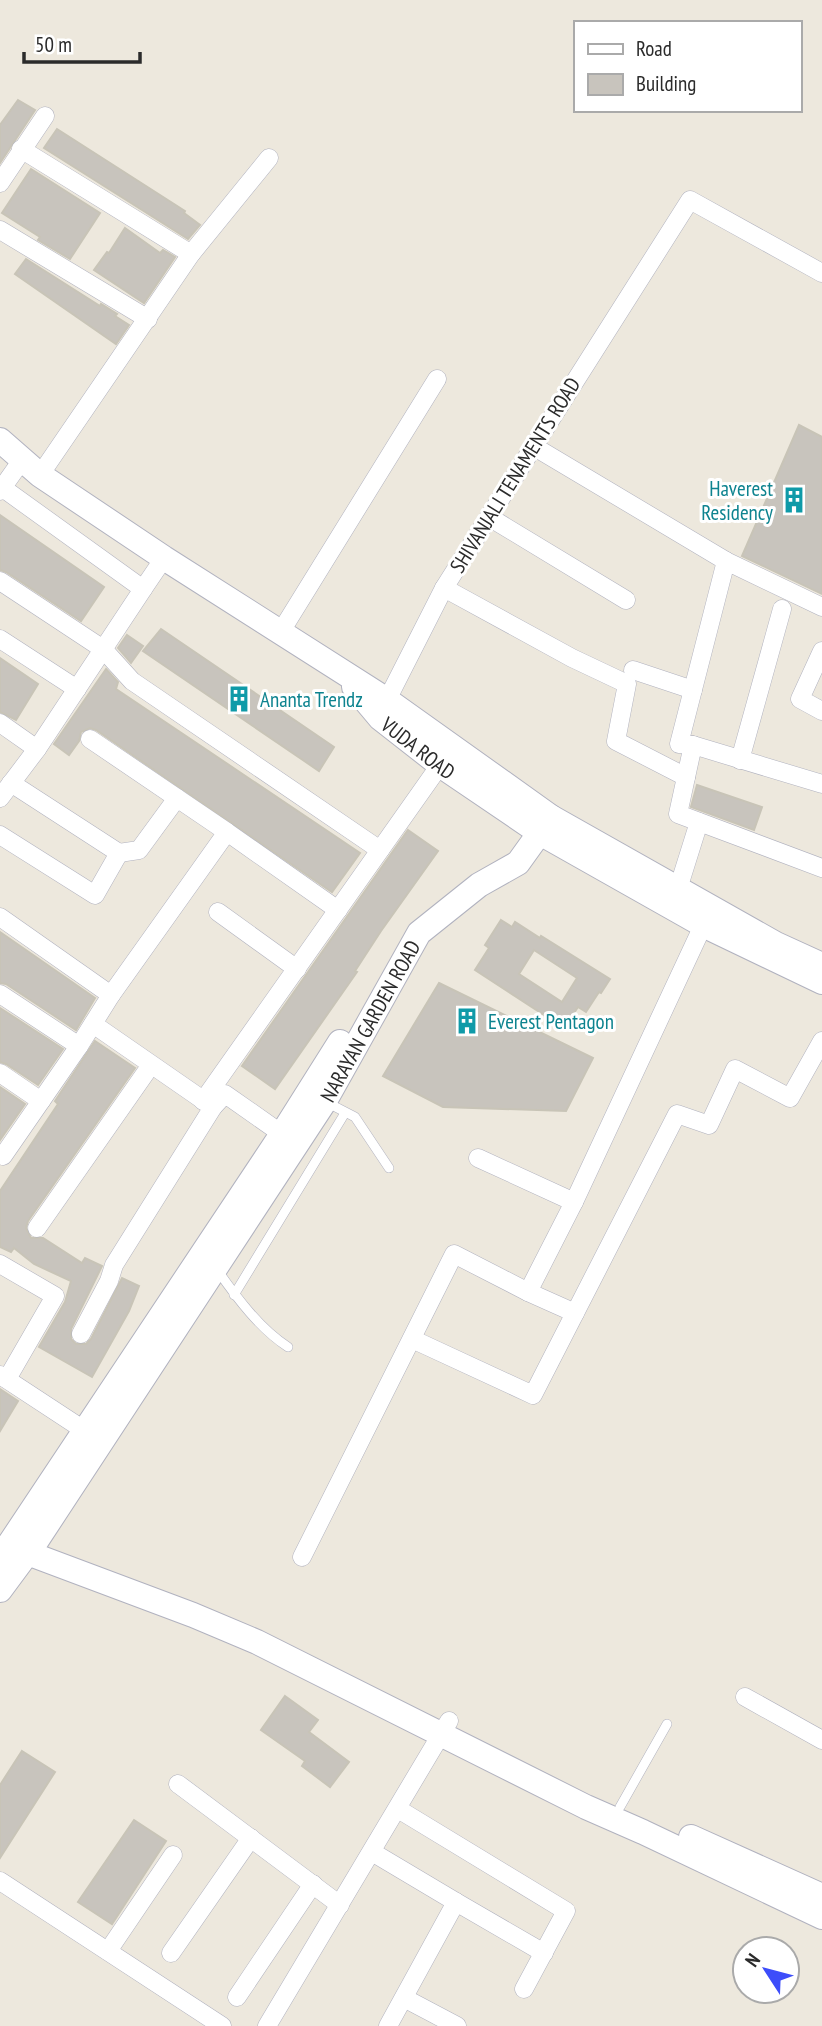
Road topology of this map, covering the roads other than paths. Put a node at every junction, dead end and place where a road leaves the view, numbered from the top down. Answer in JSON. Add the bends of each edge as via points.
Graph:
{"nodes":[{"id":1,"x":45,"y":117,"type":"dead end"},
{"id":2,"x":21,"y":149,"type":"junction"},
{"id":3,"x":269,"y":158,"type":"dead end"},
{"id":4,"x":0,"y":183,"type":"edge"},
{"id":5,"x":0,"y":230,"type":"edge"},
{"id":6,"x":191,"y":254,"type":"junction"},
{"id":7,"x":822,"y":273,"type":"edge"},
{"id":8,"x":148,"y":319,"type":"junction"},
{"id":9,"x":437,"y":379,"type":"dead end"},
{"id":10,"x":0,"y":440,"type":"edge"},
{"id":11,"x":533,"y":446,"type":"junction"},
{"id":12,"x":11,"y":480,"type":"edge"},
{"id":13,"x":489,"y":517,"type":"junction"},
{"id":14,"x":726,"y":561,"type":"junction"},
{"id":15,"x":152,"y":577,"type":"junction"},
{"id":16,"x":0,"y":581,"type":"edge"},
{"id":17,"x":444,"y":588,"type":"junction"},
{"id":18,"x":626,"y":600,"type":"dead end"},
{"id":19,"x":822,"y":607,"type":"edge"},
{"id":20,"x":782,"y":609,"type":"dead end"},
{"id":21,"x":280,"y":633,"type":"junction"},
{"id":22,"x":0,"y":639,"type":"edge"},
{"id":23,"x":103,"y":649,"type":"junction"},
{"id":24,"x":822,"y":651,"type":"edge"},
{"id":25,"x":633,"y":670,"type":"dead end"},
{"id":26,"x":340,"y":671,"type":"junction"},
{"id":27,"x":77,"y":689,"type":"junction"},
{"id":28,"x":693,"y":690,"type":"junction"},
{"id":29,"x":387,"y":700,"type":"junction"},
{"id":30,"x":822,"y":711,"type":"edge"},
{"id":31,"x":0,"y":723,"type":"edge"},
{"id":32,"x":90,"y":739,"type":"dead end"},
{"id":33,"x":693,"y":745,"type":"junction"},
{"id":34,"x":37,"y":749,"type":"junction"},
{"id":35,"x":740,"y":760,"type":"junction"},
{"id":36,"x":440,"y":765,"type":"junction"},
{"id":37,"x":686,"y":777,"type":"junction"},
{"id":38,"x":11,"y":783,"type":"junction"},
{"id":39,"x":822,"y":784,"type":"edge"},
{"id":40,"x":0,"y":798,"type":"edge"},
{"id":41,"x":177,"y":798,"type":"junction"},
{"id":42,"x":699,"y":822,"type":"junction"},
{"id":43,"x":227,"y":832,"type":"junction"},
{"id":44,"x":0,"y":835,"type":"edge"},
{"id":45,"x":534,"y":841,"type":"junction"},
{"id":46,"x":380,"y":850,"type":"junction"},
{"id":47,"x":119,"y":853,"type":"junction"},
{"id":48,"x":822,"y":868,"type":"edge"},
{"id":49,"x":479,"y":885,"type":"junction"},
{"id":50,"x":678,"y":889,"type":"junction"},
{"id":51,"x":338,"y":910,"type":"junction"},
{"id":52,"x":218,"y":912,"type":"dead end"},
{"id":53,"x":707,"y":916,"type":"junction"},
{"id":54,"x":0,"y":918,"type":"edge"},
{"id":55,"x":822,"y":965,"type":"edge"},
{"id":56,"x":297,"y":969,"type":"junction"},
{"id":57,"x":822,"y":982,"type":"edge"},
{"id":58,"x":0,"y":994,"type":"edge"},
{"id":59,"x":111,"y":995,"type":"junction"},
{"id":60,"x":93,"y":1024,"type":"junction"},
{"id":61,"x":822,"y":1041,"type":"edge"},
{"id":62,"x":79,"y":1046,"type":"junction"},
{"id":63,"x":152,"y":1065,"type":"junction"},
{"id":64,"x":0,"y":1073,"type":"edge"},
{"id":65,"x":41,"y":1101,"type":"junction"},
{"id":66,"x":208,"y":1104,"type":"junction"},
{"id":67,"x":335,"y":1107,"type":"junction"},
{"id":68,"x":288,"y":1141,"type":"junction"},
{"id":69,"x":0,"y":1154,"type":"edge"},
{"id":70,"x":478,"y":1158,"type":"dead end"},
{"id":71,"x":389,"y":1168,"type":"dead end"},
{"id":72,"x":574,"y":1202,"type":"junction"},
{"id":73,"x":37,"y":1228,"type":"dead end"},
{"id":74,"x":0,"y":1264,"type":"edge"},
{"id":75,"x":215,"y":1266,"type":"junction"},
{"id":76,"x":528,"y":1292,"type":"junction"},
{"id":77,"x":234,"y":1294,"type":"junction"},
{"id":78,"x":575,"y":1313,"type":"junction"},
{"id":79,"x":81,"y":1334,"type":"dead end"},
{"id":80,"x":412,"y":1339,"type":"junction"},
{"id":81,"x":288,"y":1347,"type":"dead end"},
{"id":82,"x":4,"y":1377,"type":"edge"},
{"id":83,"x":93,"y":1437,"type":"junction"},
{"id":84,"x":15,"y":1546,"type":"edge"},
{"id":85,"x":302,"y":1557,"type":"dead end"},
{"id":86,"x":0,"y":1590,"type":"edge"},
{"id":87,"x":745,"y":1697,"type":"dead end"},
{"id":88,"x":667,"y":1724,"type":"dead end"},
{"id":89,"x":445,"y":1727,"type":"junction"},
{"id":90,"x":822,"y":1740,"type":"edge"},
{"id":91,"x":178,"y":1784,"type":"dead end"},
{"id":92,"x":620,"y":1807,"type":"junction"},
{"id":93,"x":398,"y":1808,"type":"junction"},
{"id":94,"x":251,"y":1838,"type":"junction"},
{"id":95,"x":372,"y":1852,"type":"junction"},
{"id":96,"x":173,"y":1855,"type":"dead end"},
{"id":97,"x":0,"y":1881,"type":"edge"},
{"id":98,"x":313,"y":1884,"type":"junction"},
{"id":99,"x":822,"y":1896,"type":"edge"},
{"id":100,"x":456,"y":1902,"type":"junction"},
{"id":101,"x":340,"y":1905,"type":"junction"},
{"id":102,"x":822,"y":1917,"type":"edge"},
{"id":103,"x":108,"y":1951,"type":"junction"},
{"id":104,"x":544,"y":1953,"type":"junction"},
{"id":105,"x":171,"y":1954,"type":"dead end"},
{"id":106,"x":524,"y":1989,"type":"dead end"},
{"id":107,"x":237,"y":1997,"type":"dead end"},
{"id":108,"x":404,"y":1998,"type":"junction"},
{"id":109,"x":222,"y":2026,"type":"edge"},
{"id":110,"x":267,"y":2026,"type":"edge"},
{"id":111,"x":388,"y":2026,"type":"edge"},
{"id":112,"x":457,"y":2026,"type":"edge"}],
"edges":[{"from":1,"to":2,"type":"street"},
{"from":2,"to":4,"type":"street"},
{"from":2,"to":6,"type":"street"},
{"from":3,"to":6,"type":"street"},
{"from":5,"to":8,"type":"street"},
{"from":6,"to":8,"type":"street"},
{"from":7,"to":11,"type":"street","name":"SHIVANJALI TENAMENTS ROAD","via":[[690,200]]},
{"from":8,"to":12,"type":"street"},
{"from":9,"to":21,"type":"street"},
{"from":10,"to":12,"type":"street"},
{"from":11,"to":13,"type":"street","name":"SHIVANJALI TENAMENTS ROAD"},
{"from":11,"to":14,"type":"street"},
{"from":12,"to":15,"type":"street"},
{"from":12,"to":15,"type":"street"},
{"from":13,"to":17,"type":"street","name":"SHIVANJALI TENAMENTS ROAD"},
{"from":13,"to":18,"type":"street"},
{"from":14,"to":19,"type":"street"},
{"from":14,"to":28,"type":"street"},
{"from":15,"to":21,"type":"street"},
{"from":15,"to":23,"type":"street"},
{"from":16,"to":23,"type":"street"},
{"from":17,"to":29,"type":"street"},
{"from":17,"to":37,"type":"street","name":"SHIVANJALI TENAMENTS ROAD","via":[[627,684],[616,741]]},
{"from":20,"to":35,"type":"street"},
{"from":21,"to":26,"type":"street"},
{"from":22,"to":27,"type":"street"},
{"from":23,"to":27,"type":"street"},
{"from":23,"to":46,"type":"street","via":[[132,681]]},
{"from":24,"to":30,"type":"street","via":[[800,699]]},
{"from":25,"to":28,"type":"street"},
{"from":26,"to":29,"type":"street","name":"VUDA ROAD"},
{"from":26,"to":36,"type":"street","name":"VUDA ROAD","via":[[380,718]]},
{"from":27,"to":34,"type":"street"},
{"from":28,"to":33,"type":"street","via":[[679,744]]},
{"from":29,"to":45,"type":"street","name":"VUDA ROAD"},
{"from":31,"to":34,"type":"street"},
{"from":32,"to":41,"type":"street"},
{"from":33,"to":35,"type":"street"},
{"from":33,"to":37,"type":"street"},
{"from":34,"to":38,"type":"street"},
{"from":35,"to":39,"type":"street"},
{"from":36,"to":45,"type":"street","name":"VUDA ROAD"},
{"from":36,"to":46,"type":"street"},
{"from":37,"to":42,"type":"street","via":[[678,814]]},
{"from":38,"to":40,"type":"street"},
{"from":38,"to":47,"type":"street"},
{"from":41,"to":43,"type":"street"},
{"from":41,"to":47,"type":"street","via":[[139,850]]},
{"from":42,"to":48,"type":"street"},
{"from":42,"to":50,"type":"street"},
{"from":43,"to":51,"type":"street"},
{"from":43,"to":59,"type":"street"},
{"from":44,"to":47,"type":"street","via":[[95,895]]},
{"from":45,"to":49,"type":"street"},
{"from":45,"to":50,"type":"street","name":"VUDA ROAD"},
{"from":45,"to":53,"type":"street","name":"VUDA ROAD"},
{"from":46,"to":51,"type":"street"},
{"from":49,"to":67,"type":"street","name":"NARAYAN GARDEN ROAD","via":[[429,923],[415,940]]},
{"from":49,"to":68,"type":"street","name":"NARAYAN GARDEN ROAD","via":[[440,897],[415,921]]},
{"from":50,"to":53,"type":"street","name":"VUDA ROAD"},
{"from":51,"to":56,"type":"street"},
{"from":52,"to":56,"type":"street"},
{"from":53,"to":55,"type":"street","name":"VUDA ROAD"},
{"from":53,"to":57,"type":"street","name":"VUDA ROAD"},
{"from":53,"to":72,"type":"street"},
{"from":54,"to":59,"type":"street"},
{"from":56,"to":66,"type":"street"},
{"from":58,"to":62,"type":"street"},
{"from":59,"to":60,"type":"street"},
{"from":60,"to":62,"type":"street"},
{"from":60,"to":63,"type":"street"},
{"from":61,"to":78,"type":"street","via":[[790,1098],[736,1069],[709,1125],[677,1114]]},
{"from":62,"to":65,"type":"street"},
{"from":63,"to":66,"type":"street"},
{"from":63,"to":73,"type":"street"},
{"from":64,"to":65,"type":"street"},
{"from":65,"to":69,"type":"street","via":[[3,1156]]},
{"from":66,"to":68,"type":"street","via":[[225,1094]]},
{"from":66,"to":79,"type":"street","via":[[114,1265]]},
{"from":67,"to":68,"type":"street","name":"NARAYAN GARDEN ROAD"},
{"from":67,"to":71,"type":"lane","via":[[355,1117]]},
{"from":67,"to":77,"type":"lane"},
{"from":68,"to":75,"type":"street","name":"NARAYAN GARDEN ROAD"},
{"from":68,"to":83,"type":"street","name":"NARAYAN GARDEN ROAD"},
{"from":70,"to":72,"type":"street"},
{"from":72,"to":76,"type":"street"},
{"from":74,"to":82,"type":"street","via":[[55,1296]]},
{"from":75,"to":77,"type":"lane"},
{"from":75,"to":83,"type":"street","name":"NARAYAN GARDEN ROAD"},
{"from":76,"to":78,"type":"street"},
{"from":76,"to":80,"type":"street","via":[[454,1254]]},
{"from":77,"to":81,"type":"lane"},
{"from":78,"to":80,"type":"street","via":[[533,1395]]},
{"from":80,"to":85,"type":"street"},
{"from":82,"to":83,"type":"street"},
{"from":83,"to":84,"type":"street","name":"NARAYAN GARDEN ROAD"},
{"from":84,"to":86,"type":"street","name":"NARAYAN GARDEN ROAD"},
{"from":84,"to":89,"type":"street","via":[[227,1614],[381,1686]]},
{"from":87,"to":90,"type":"street"},
{"from":88,"to":92,"type":"lane"},
{"from":89,"to":92,"type":"street"},
{"from":89,"to":93,"type":"street"},
{"from":89,"to":102,"type":"street","via":[[603,1816]]},
{"from":91,"to":94,"type":"street"},
{"from":92,"to":99,"type":"street"},
{"from":93,"to":95,"type":"street"},
{"from":93,"to":104,"type":"street","via":[[566,1911]]},
{"from":94,"to":98,"type":"street"},
{"from":94,"to":105,"type":"street"},
{"from":95,"to":100,"type":"street"},
{"from":95,"to":101,"type":"street"},
{"from":96,"to":103,"type":"street"},
{"from":97,"to":103,"type":"street"},
{"from":98,"to":101,"type":"street"},
{"from":98,"to":107,"type":"street"},
{"from":100,"to":104,"type":"street"},
{"from":100,"to":108,"type":"street"},
{"from":101,"to":110,"type":"street"},
{"from":103,"to":109,"type":"street"},
{"from":104,"to":106,"type":"street"},
{"from":108,"to":111,"type":"street"},
{"from":108,"to":112,"type":"street"}]}
